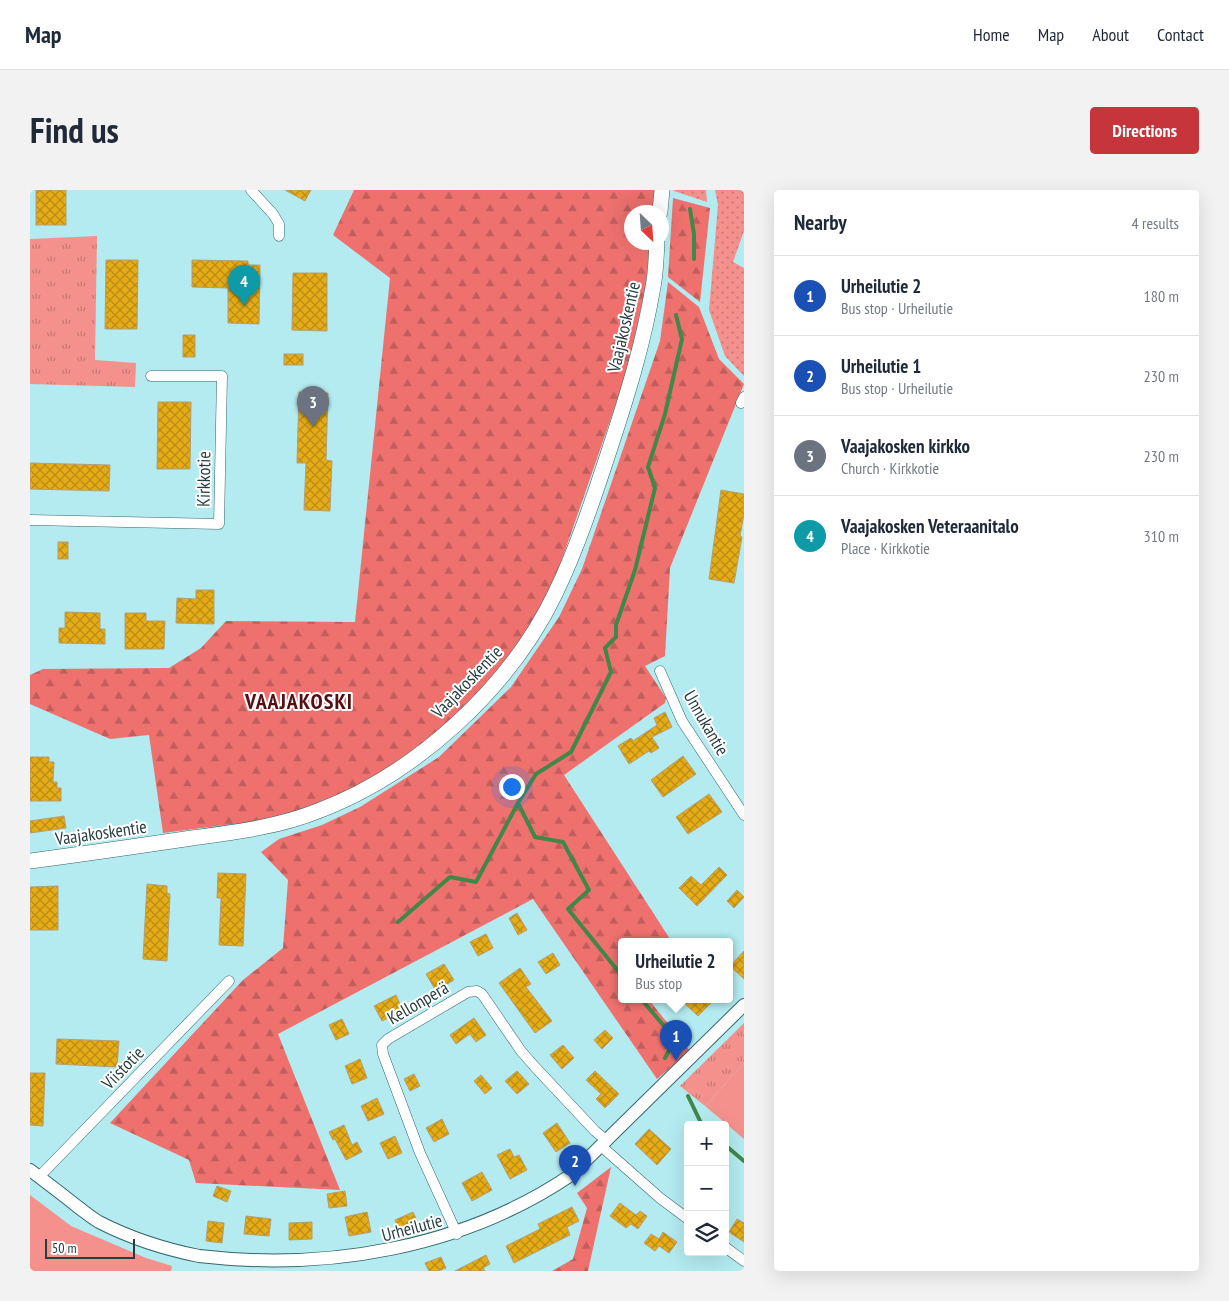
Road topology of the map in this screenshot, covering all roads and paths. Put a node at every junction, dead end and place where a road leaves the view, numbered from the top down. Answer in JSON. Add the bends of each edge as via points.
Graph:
{"nodes":[{"id":1,"x":250,"y":190,"type":"edge"},
{"id":2,"x":662,"y":190,"type":"edge"},
{"id":3,"x":661,"y":205,"type":"edge"},
{"id":4,"x":279,"y":236,"type":"dead end"},
{"id":5,"x":656,"y":250,"type":"edge"},
{"id":6,"x":151,"y":376,"type":"dead end"},
{"id":7,"x":30,"y":520,"type":"edge"},
{"id":8,"x":660,"y":671,"type":"dead end"},
{"id":9,"x":744,"y":815,"type":"edge"},
{"id":10,"x":30,"y":861,"type":"edge"},
{"id":11,"x":228,"y":981,"type":"dead end"},
{"id":12,"x":744,"y":1006,"type":"edge"},
{"id":13,"x":604,"y":1144,"type":"junction"},
{"id":14,"x":35,"y":1173,"type":"edge"},
{"id":15,"x":684,"y":1216,"type":"edge"},
{"id":16,"x":457,"y":1234,"type":"junction"},
{"id":17,"x":729,"y":1250,"type":"edge"},
{"id":18,"x":744,"y":1261,"type":"edge"}],
"edges":[{"from":1,"to":4,"type":"street","via":[[273,214],[279,224]]},
{"from":2,"to":3,"type":"main road"},
{"from":5,"to":10,"type":"main road","name":"Vaajakoskentie","via":[[654,286],[634,372],[600,480],[559,586],[528,643],[500,680],[466,715],[396,771],[353,796],[318,811],[272,826]]},
{"from":6,"to":7,"type":"street","name":"Kirkkotie","via":[[222,376],[219,524]]},
{"from":8,"to":9,"type":"street","name":"Unnukantie","via":[[682,721]]},
{"from":11,"to":14,"type":"street","name":"Viistotie"},
{"from":12,"to":13,"type":"street","name":"Urheilutie"},
{"from":13,"to":15,"type":"street","via":[[660,1198]]},
{"from":13,"to":16,"type":"street","name":"Urheilutie","via":[[571,1175],[541,1195]]},
{"from":13,"to":16,"type":"street","name":"Kellonperä","via":[[521,1051],[477,991],[468,992],[388,1039],[382,1045],[383,1054],[420,1153]]},
{"from":14,"to":16,"type":"street","name":"Urheilutie","via":[[98,1222],[146,1244],[215,1258],[246,1262],[330,1263],[413,1248]]},
{"from":17,"to":18,"type":"street"}]}
